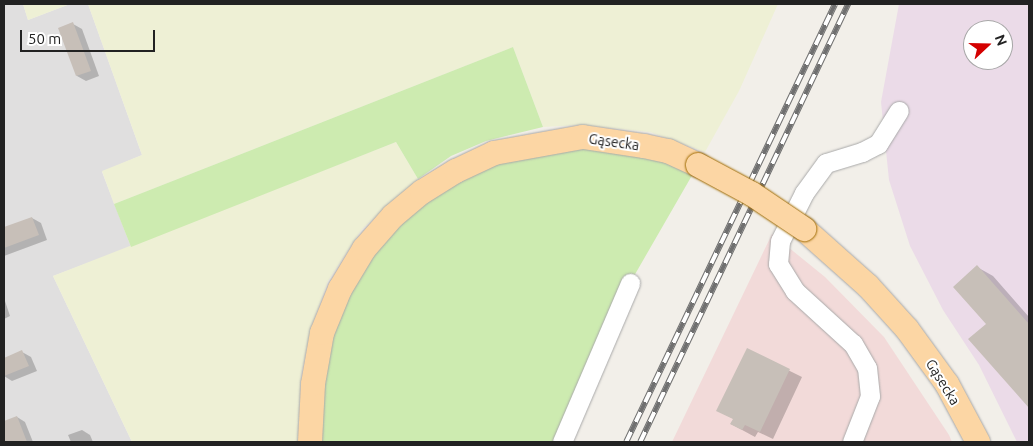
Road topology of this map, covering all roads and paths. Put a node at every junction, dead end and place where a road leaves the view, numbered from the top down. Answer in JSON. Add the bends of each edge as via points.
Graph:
{"nodes":[{"id":1,"x":899,"y":111,"type":"dead end"},
{"id":2,"x":630,"y":283,"type":"dead end"},
{"id":3,"x":310,"y":442,"type":"edge"},
{"id":4,"x":562,"y":442,"type":"edge"},
{"id":5,"x":852,"y":442,"type":"edge"},
{"id":6,"x":978,"y":442,"type":"edge"}],
"edges":[{"from":1,"to":5,"type":"street","via":[[878,144],[826,163],[804,193],[780,241],[778,264],[795,291],[853,344],[867,368],[870,396]]},
{"from":2,"to":4,"type":"street"},
{"from":3,"to":6,"type":"main road","name":"Gąsecka","bridge":true,"via":[[313,384],[322,332],[340,289],[364,249],[393,216],[422,192],[494,153],[583,137],[668,151],[752,194],[804,229],[868,286],[907,329],[947,384]]}]}
